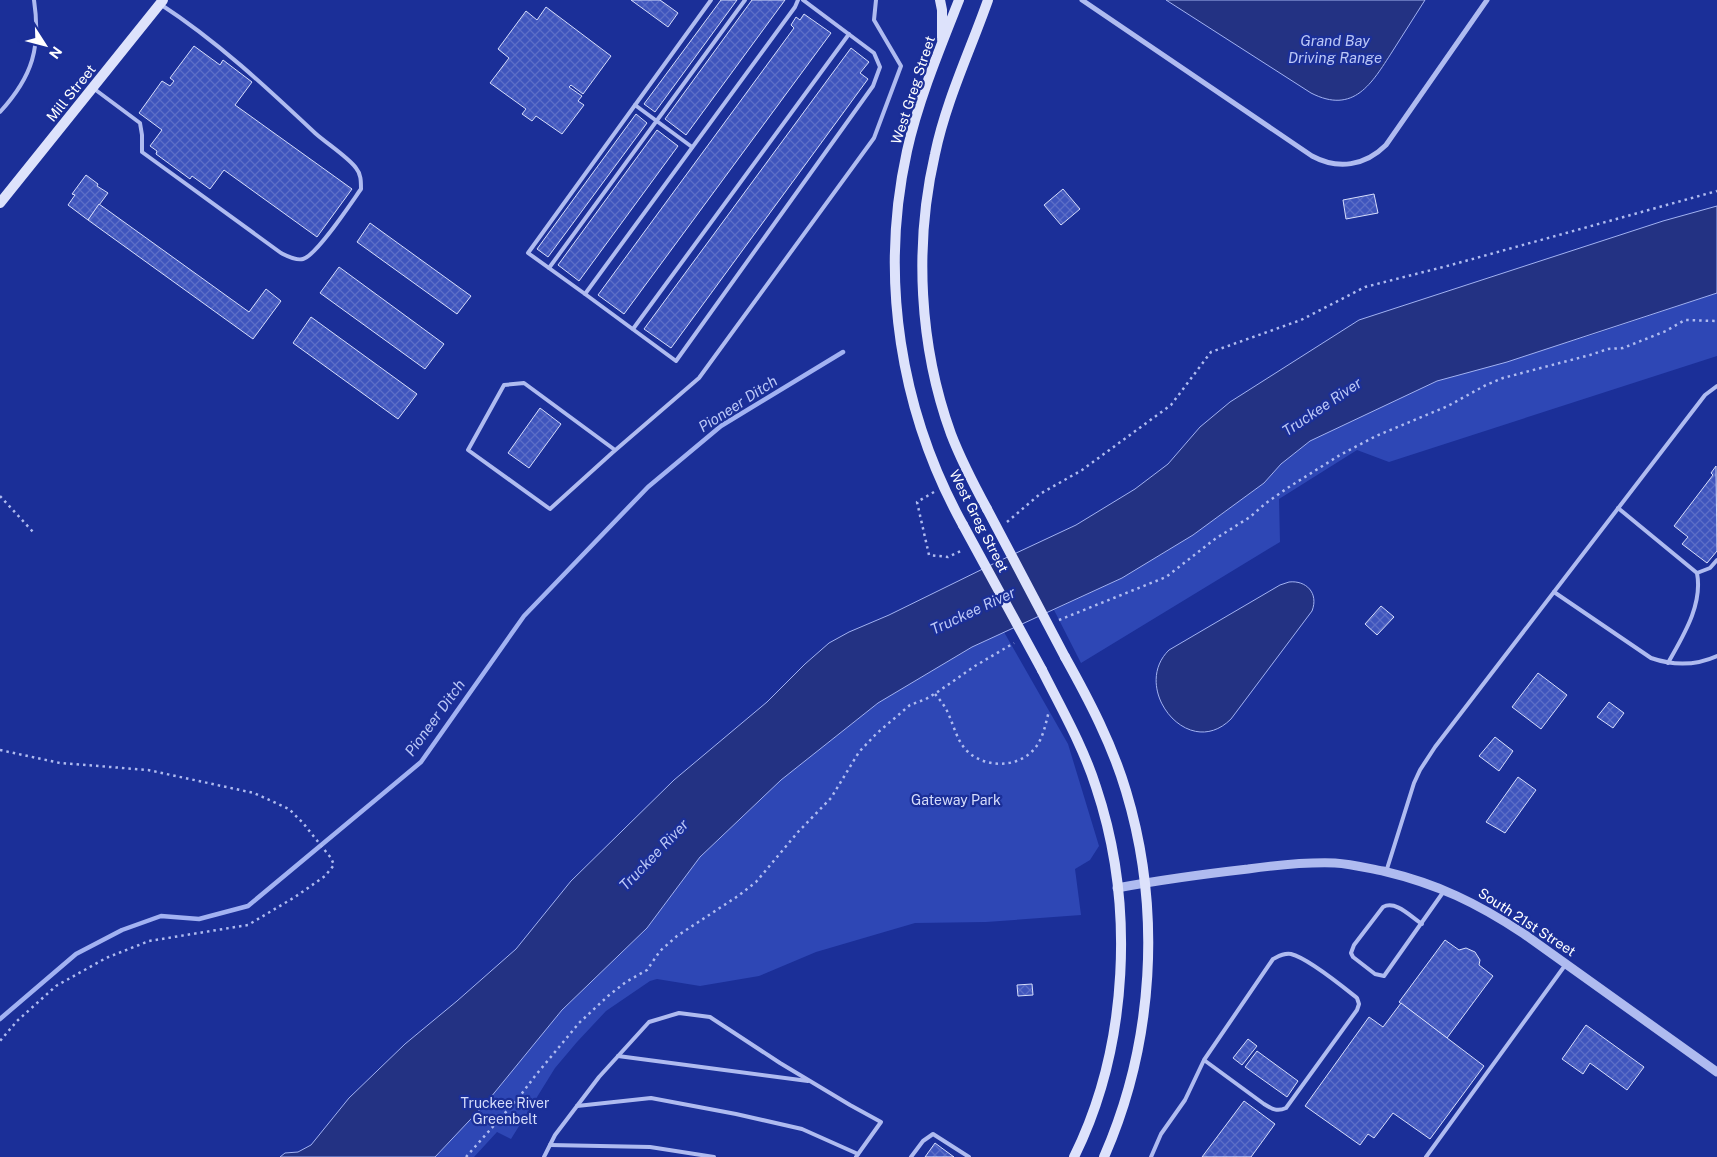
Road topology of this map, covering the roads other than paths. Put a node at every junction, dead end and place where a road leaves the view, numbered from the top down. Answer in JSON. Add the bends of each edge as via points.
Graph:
{"nodes":[{"id":1,"x":34,"y":0,"type":"edge"},
{"id":2,"x":711,"y":0,"type":"edge"},
{"id":3,"x":745,"y":0,"type":"edge"},
{"id":4,"x":798,"y":0,"type":"edge"},
{"id":5,"x":803,"y":0,"type":"edge"},
{"id":6,"x":876,"y":0,"type":"edge"},
{"id":7,"x":940,"y":0,"type":"edge"},
{"id":8,"x":959,"y":0,"type":"edge"},
{"id":9,"x":988,"y":0,"type":"edge"},
{"id":10,"x":1082,"y":0,"type":"edge"},
{"id":11,"x":1487,"y":0,"type":"edge"},
{"id":12,"x":162,"y":2,"type":"edge"},
{"id":13,"x":849,"y":34,"type":"junction"},
{"id":14,"x":942,"y":47,"type":"junction"},
{"id":15,"x":93,"y":87,"type":"junction"},
{"id":16,"x":635,"y":105,"type":"junction"},
{"id":17,"x":0,"y":112,"type":"edge"},
{"id":18,"x":657,"y":120,"type":"junction"},
{"id":19,"x":692,"y":147,"type":"junction"},
{"id":20,"x":0,"y":203,"type":"edge"},
{"id":21,"x":549,"y":268,"type":"junction"},
{"id":22,"x":585,"y":294,"type":"junction"},
{"id":23,"x":633,"y":329,"type":"junction"},
{"id":24,"x":1717,"y":386,"type":"edge"},
{"id":25,"x":616,"y":450,"type":"junction"},
{"id":26,"x":1618,"y":508,"type":"junction"},
{"id":27,"x":1717,"y":560,"type":"edge"},
{"id":28,"x":1697,"y":573,"type":"junction"},
{"id":29,"x":1554,"y":592,"type":"junction"},
{"id":30,"x":1717,"y":656,"type":"edge"},
{"id":31,"x":1668,"y":664,"type":"junction"},
{"id":32,"x":1386,"y":872,"type":"junction"},
{"id":33,"x":1144,"y":883,"type":"junction"},
{"id":34,"x":1117,"y":888,"type":"junction"},
{"id":35,"x":1445,"y":890,"type":"junction"},
{"id":36,"x":1422,"y":924,"type":"junction"},
{"id":37,"x":1566,"y":964,"type":"junction"},
{"id":38,"x":618,"y":1056,"type":"junction"},
{"id":39,"x":1204,"y":1060,"type":"junction"},
{"id":40,"x":1717,"y":1072,"type":"edge"},
{"id":41,"x":811,"y":1082,"type":"junction"},
{"id":42,"x":577,"y":1106,"type":"junction"},
{"id":43,"x":1090,"y":1118,"type":"junction"},
{"id":44,"x":550,"y":1145,"type":"junction"},
{"id":45,"x":857,"y":1155,"type":"edge"},
{"id":46,"x":544,"y":1157,"type":"edge"},
{"id":47,"x":714,"y":1157,"type":"edge"},
{"id":48,"x":911,"y":1157,"type":"edge"},
{"id":49,"x":969,"y":1157,"type":"edge"},
{"id":50,"x":1074,"y":1157,"type":"edge"},
{"id":51,"x":1083,"y":1157,"type":"edge"},
{"id":52,"x":1104,"y":1157,"type":"edge"},
{"id":53,"x":1151,"y":1157,"type":"edge"},
{"id":54,"x":1426,"y":1157,"type":"edge"}],
"edges":[{"from":1,"to":17,"type":"lane","via":[[37,42],[30,68]]},
{"from":2,"to":16,"type":"lane"},
{"from":3,"to":18,"type":"lane"},
{"from":4,"to":19,"type":"lane"},
{"from":5,"to":13,"type":"lane"},
{"from":6,"to":25,"type":"lane","via":[[874,20],[901,66],[874,138],[699,378]]},
{"from":7,"to":14,"type":"main road"},
{"from":8,"to":14,"type":"main road","name":"West Greg Street"},
{"from":9,"to":33,"type":"main road","name":"West Greg Street","bridge":true,"via":[[944,120],[929,182],[923,247],[924,310],[935,378],[960,457],[1097,718],[1133,817]]},
{"from":10,"to":11,"type":"street","via":[[1312,156],[1342,165],[1371,158],[1386,145]]},
{"from":12,"to":15,"type":"main road","name":"Mill Street"},
{"from":12,"to":15,"type":"lane","via":[[259,80],[356,168],[362,179],[361,189],[314,252],[303,260],[281,253],[142,152],[140,123]]},
{"from":13,"to":23,"type":"lane"},
{"from":13,"to":23,"type":"lane","via":[[874,53],[880,67],[873,86],[676,360]]},
{"from":14,"to":34,"type":"main road","name":"West Greg Street","bridge":true,"via":[[915,122],[902,178],[895,282],[907,381],[916,416],[943,485],[1076,738],[1096,787],[1110,842]]},
{"from":15,"to":20,"type":"main road","name":"Mill Street"},
{"from":16,"to":18,"type":"lane"},
{"from":16,"to":21,"type":"lane","via":[[528,252]]},
{"from":18,"to":19,"type":"lane"},
{"from":18,"to":21,"type":"lane"},
{"from":19,"to":22,"type":"lane"},
{"from":21,"to":22,"type":"lane"},
{"from":22,"to":23,"type":"lane"},
{"from":24,"to":26,"type":"lane","via":[[1705,395]]},
{"from":25,"to":25,"type":"lane","via":[[550,509],[468,450],[504,385],[524,383]]},
{"from":26,"to":28,"type":"lane"},
{"from":26,"to":29,"type":"lane"},
{"from":27,"to":28,"type":"lane","via":[[1710,568]]},
{"from":28,"to":31,"type":"lane","via":[[1697,598],[1687,628]]},
{"from":29,"to":31,"type":"lane","via":[[1651,658]]},
{"from":29,"to":32,"type":"lane","via":[[1420,770]]},
{"from":30,"to":31,"type":"lane","via":[[1688,665]]},
{"from":32,"to":33,"type":"street","name":"South 21st Street","via":[[1336,863],[1308,863]]},
{"from":32,"to":35,"type":"street","name":"South 21st Street"},
{"from":33,"to":34,"type":"street","name":"South 21st Street"},
{"from":33,"to":52,"type":"main road","name":"West Greg Street","via":[[1147,965],[1143,1017],[1128,1090]]},
{"from":34,"to":43,"type":"main road","name":"West Greg Street","via":[[1121,950],[1118,1004],[1101,1088]]},
{"from":35,"to":36,"type":"lane"},
{"from":35,"to":37,"type":"street","name":"South 21st Street","via":[[1493,913]]},
{"from":36,"to":36,"type":"lane","via":[[1384,976],[1375,974],[1353,957],[1354,945],[1387,905],[1394,905]]},
{"from":37,"to":40,"type":"street","name":"South 21st Street"},
{"from":37,"to":54,"type":"lane"},
{"from":38,"to":41,"type":"lane"},
{"from":38,"to":41,"type":"lane","via":[[649,1022],[679,1013],[710,1017]]},
{"from":38,"to":42,"type":"lane"},
{"from":39,"to":39,"type":"lane","via":[[1273,959],[1281,954],[1302,958],[1357,998],[1357,1010],[1286,1108],[1273,1110]]},
{"from":39,"to":53,"type":"lane","via":[[1185,1100],[1161,1134]]},
{"from":41,"to":45,"type":"lane","via":[[880,1122]]},
{"from":42,"to":44,"type":"lane"},
{"from":42,"to":45,"type":"lane","via":[[650,1098],[802,1129]]},
{"from":43,"to":50,"type":"main road","name":"West Greg Street"},
{"from":43,"to":51,"type":"main road"},
{"from":44,"to":46,"type":"lane"},
{"from":44,"to":47,"type":"lane","via":[[650,1147]]},
{"from":48,"to":49,"type":"lane","via":[[923,1140],[933,1134]]}]}
